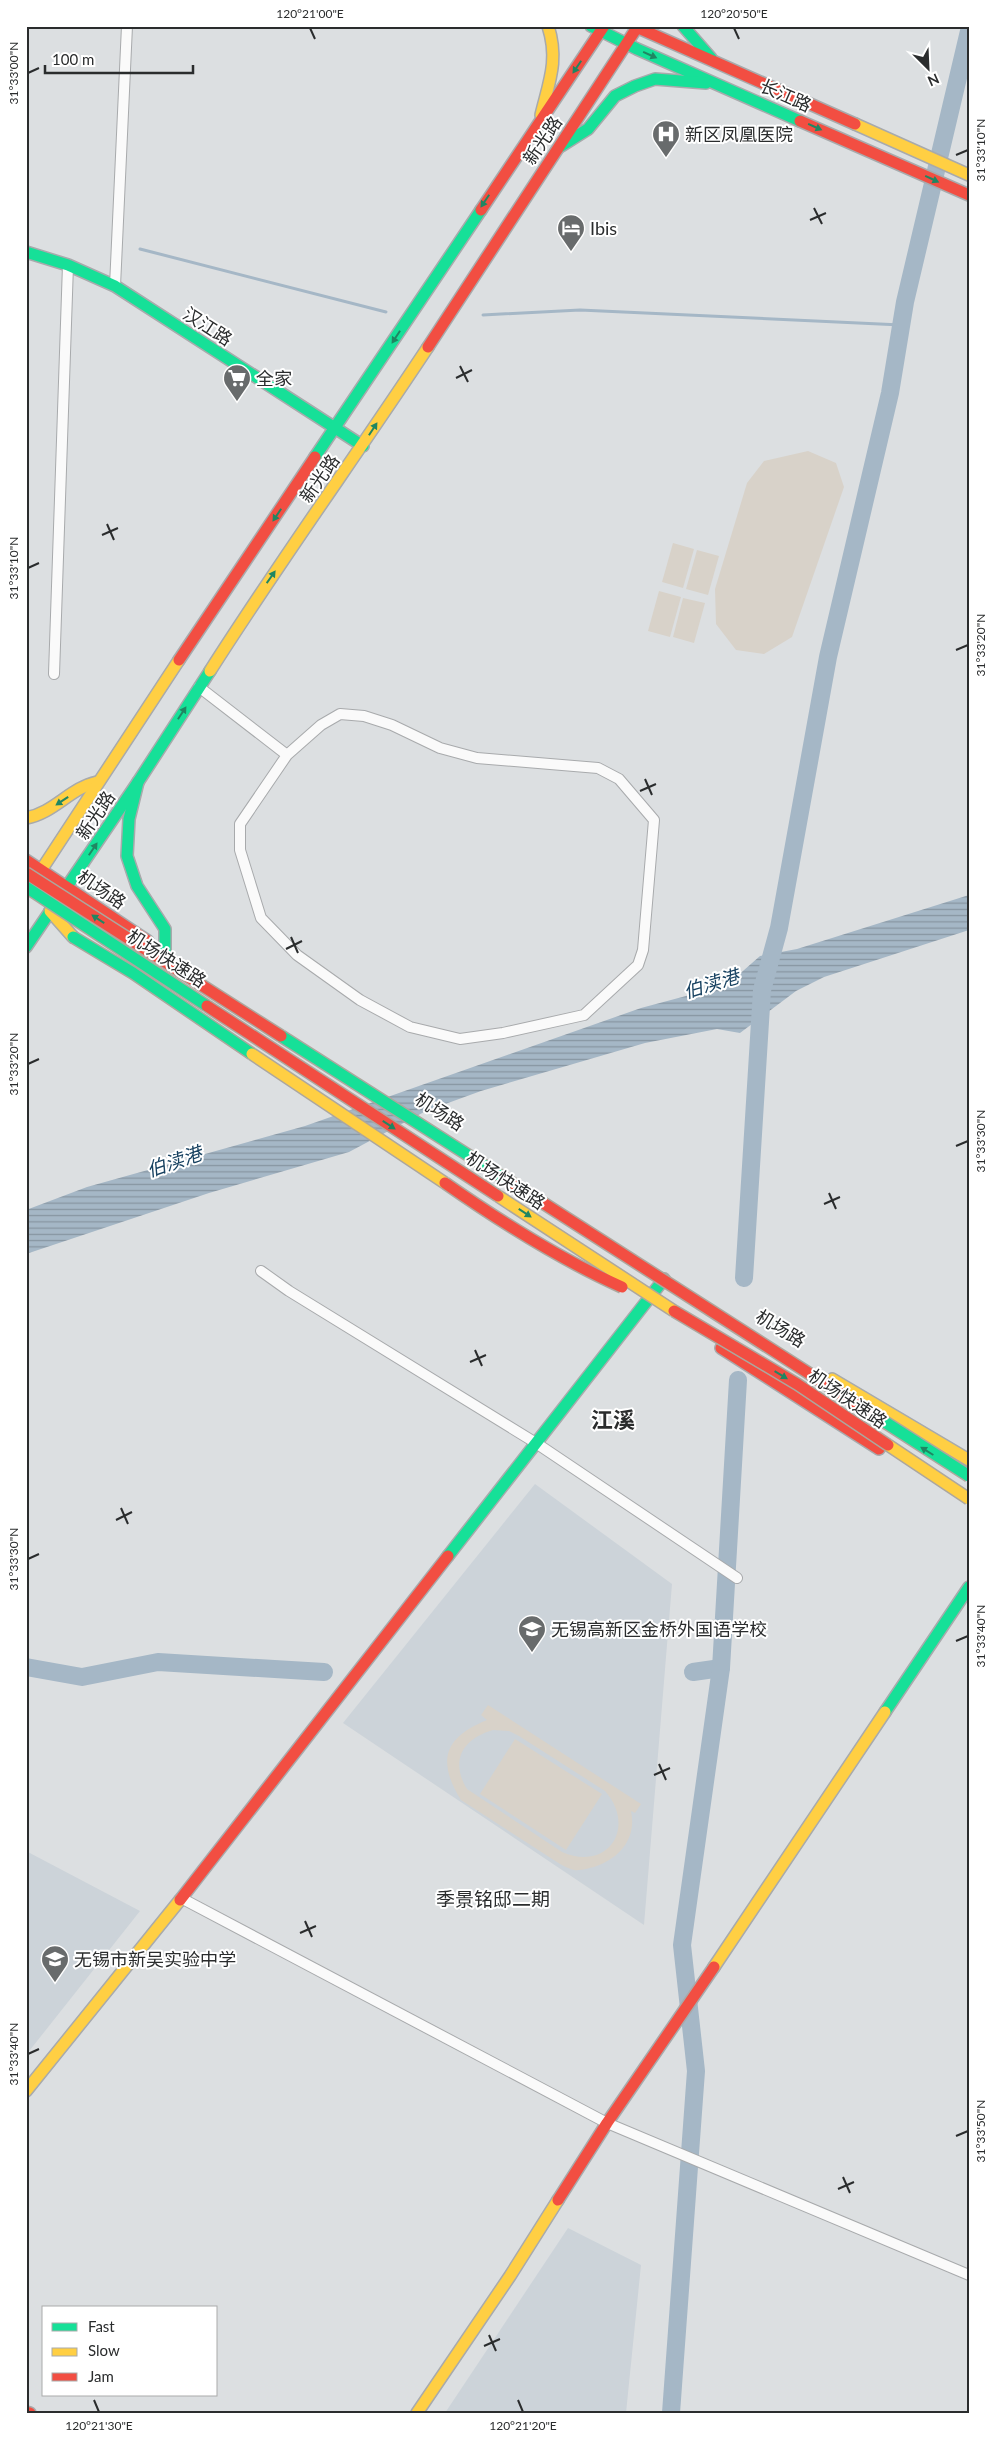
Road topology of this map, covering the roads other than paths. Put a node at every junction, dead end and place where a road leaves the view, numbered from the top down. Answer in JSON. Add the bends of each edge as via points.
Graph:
{"nodes":[{"id":1,"x":127,"y":26,"type":"edge"},
{"id":2,"x":548,"y":26,"type":"edge"},
{"id":3,"x":683,"y":26,"type":"edge"},
{"id":4,"x":636,"y":27,"type":"edge"},
{"id":5,"x":598,"y":28,"type":"edge"},
{"id":6,"x":626,"y":44,"type":"junction"},
{"id":7,"x":724,"y":67,"type":"junction"},
{"id":8,"x":718,"y":84,"type":"junction"},
{"id":9,"x":539,"y":122,"type":"junction"},
{"id":10,"x":557,"y":149,"type":"junction"},
{"id":11,"x":966,"y":174,"type":"edge"},
{"id":12,"x":964,"y":193,"type":"edge"},
{"id":13,"x":26,"y":252,"type":"edge"},
{"id":14,"x":68,"y":265,"type":"junction"},
{"id":15,"x":115,"y":286,"type":"junction"},
{"id":16,"x":335,"y":428,"type":"junction"},
{"id":17,"x":362,"y":446,"type":"junction"},
{"id":18,"x":54,"y":674,"type":"dead end"},
{"id":19,"x":199,"y":687,"type":"junction"},
{"id":20,"x":287,"y":755,"type":"junction"},
{"id":21,"x":96,"y":782,"type":"junction"},
{"id":22,"x":138,"y":782,"type":"junction"},
{"id":23,"x":26,"y":818,"type":"edge"},
{"id":24,"x":26,"y":860,"type":"edge"},
{"id":25,"x":41,"y":870,"type":"junction"},
{"id":26,"x":26,"y":873,"type":"edge"},
{"id":27,"x":67,"y":886,"type":"junction"},
{"id":28,"x":26,"y":887,"type":"edge"},
{"id":29,"x":26,"y":894,"type":"edge"},
{"id":30,"x":50,"y":911,"type":"junction"},
{"id":31,"x":26,"y":947,"type":"edge"},
{"id":32,"x":165,"y":953,"type":"junction"},
{"id":33,"x":261,"y":1271,"type":"dead end"},
{"id":34,"x":664,"y":1278,"type":"junction"},
{"id":35,"x":646,"y":1301,"type":"junction"},
{"id":36,"x":672,"y":1310,"type":"junction"},
{"id":37,"x":536,"y":1443,"type":"junction"},
{"id":38,"x":969,"y":1460,"type":"edge"},
{"id":39,"x":969,"y":1476,"type":"edge"},
{"id":40,"x":969,"y":1499,"type":"edge"},
{"id":41,"x":969,"y":1506,"type":"edge"},
{"id":42,"x":737,"y":1578,"type":"dead end"},
{"id":43,"x":969,"y":1587,"type":"edge"},
{"id":44,"x":181,"y":1898,"type":"junction"},
{"id":45,"x":26,"y":2091,"type":"edge"},
{"id":46,"x":607,"y":2123,"type":"junction"},
{"id":47,"x":969,"y":2275,"type":"edge"},
{"id":48,"x":26,"y":2412,"type":"edge"},
{"id":49,"x":30,"y":2413,"type":"edge"},
{"id":50,"x":417,"y":2413,"type":"edge"}],
"edges":[{"from":1,"to":15,"type":"street"},
{"from":2,"to":9,"type":"main road","via":[[556,55]]},
{"from":3,"to":7,"type":"main road","via":[[697,44]]},
{"from":4,"to":6,"type":"main road","name":"新光路"},
{"from":4,"to":7,"type":"main road","name":"长江路"},
{"from":5,"to":6,"type":"main road","name":"长江路"},
{"from":5,"to":9,"type":"main road","name":"新光路","one_way":true},
{"from":6,"to":8,"type":"main road","name":"长江路","one_way":true},
{"from":6,"to":10,"type":"main road","name":"新光路"},
{"from":7,"to":11,"type":"main road","name":"长江路"},
{"from":8,"to":10,"type":"main road","via":[[673,79],[635,86],[615,96],[588,129]]},
{"from":8,"to":12,"type":"main road","name":"长江路","one_way":true},
{"from":9,"to":16,"type":"main road","name":"新光路","one_way":true},
{"from":17,"to":10,"type":"main road","name":"新光路","one_way":true},
{"from":13,"to":14,"type":"main road","name":"汉江路"},
{"from":14,"to":15,"type":"main road","name":"汉江路"},
{"from":14,"to":18,"type":"street"},
{"from":15,"to":16,"type":"main road","name":"汉江路"},
{"from":16,"to":17,"type":"main road","name":"汉江路"},
{"from":16,"to":21,"type":"main road","name":"新光路","one_way":true},
{"from":19,"to":17,"type":"main road","name":"新光路","one_way":true},
{"from":19,"to":20,"type":"street"},
{"from":22,"to":19,"type":"main road","name":"新光路","one_way":true},
{"from":20,"to":20,"type":"street","via":[[240,824],[240,850],[261,918],[297,955],[360,1000],[410,1027],[460,1039],[584,1015],[638,965],[643,950],[654,820],[619,779],[598,768],[477,758],[440,748],[392,725],[364,716],[340,714],[321,725]]},
{"from":21,"to":23,"type":"main road","one_way":true,"via":[[86,783],[51,808]]},
{"from":21,"to":25,"type":"main road","name":"新光路"},
{"from":27,"to":22,"type":"main road","name":"新光路","one_way":true},
{"from":22,"to":32,"type":"main road","via":[[129,816],[128,862],[134,881],[164,929]]},
{"from":24,"to":25,"type":"main road","name":"机场路"},
{"from":25,"to":27,"type":"main road","name":"机场路"},
{"from":25,"to":29,"type":"main road","name":"新光路"},
{"from":39,"to":26,"type":"main road","name":"机场快速路","one_way":true,"bridge":true},
{"from":27,"to":30,"type":"main road","name":"新光路"},
{"from":27,"to":32,"type":"main road","name":"机场路"},
{"from":28,"to":36,"type":"main road","name":"机场快速路","one_way":true,"bridge":true},
{"from":29,"to":30,"type":"main road"},
{"from":30,"to":31,"type":"main road","name":"新光路"},
{"from":30,"to":35,"type":"main road","via":[[582,1265]]},
{"from":30,"to":36,"type":"main road","bridge":true,"via":[[73,937],[133,973],[502,1222],[590,1273]]},
{"from":32,"to":34,"type":"main road","name":"机场路"},
{"from":33,"to":37,"type":"street"},
{"from":34,"to":35,"type":"main road"},
{"from":34,"to":38,"type":"main road","name":"机场路"},
{"from":35,"to":37,"type":"main road"},
{"from":35,"to":41,"type":"main road"},
{"from":36,"to":40,"type":"main road","name":"机场快速路","one_way":true,"bridge":true,"via":[[797,1384]]},
{"from":37,"to":42,"type":"street"},
{"from":37,"to":44,"type":"main road"},
{"from":43,"to":46,"type":"main road"},
{"from":44,"to":45,"type":"main road"},
{"from":44,"to":46,"type":"street"},
{"from":46,"to":47,"type":"street"},
{"from":46,"to":50,"type":"main road","via":[[510,2276]]},
{"from":48,"to":49,"type":"main road"}]}
